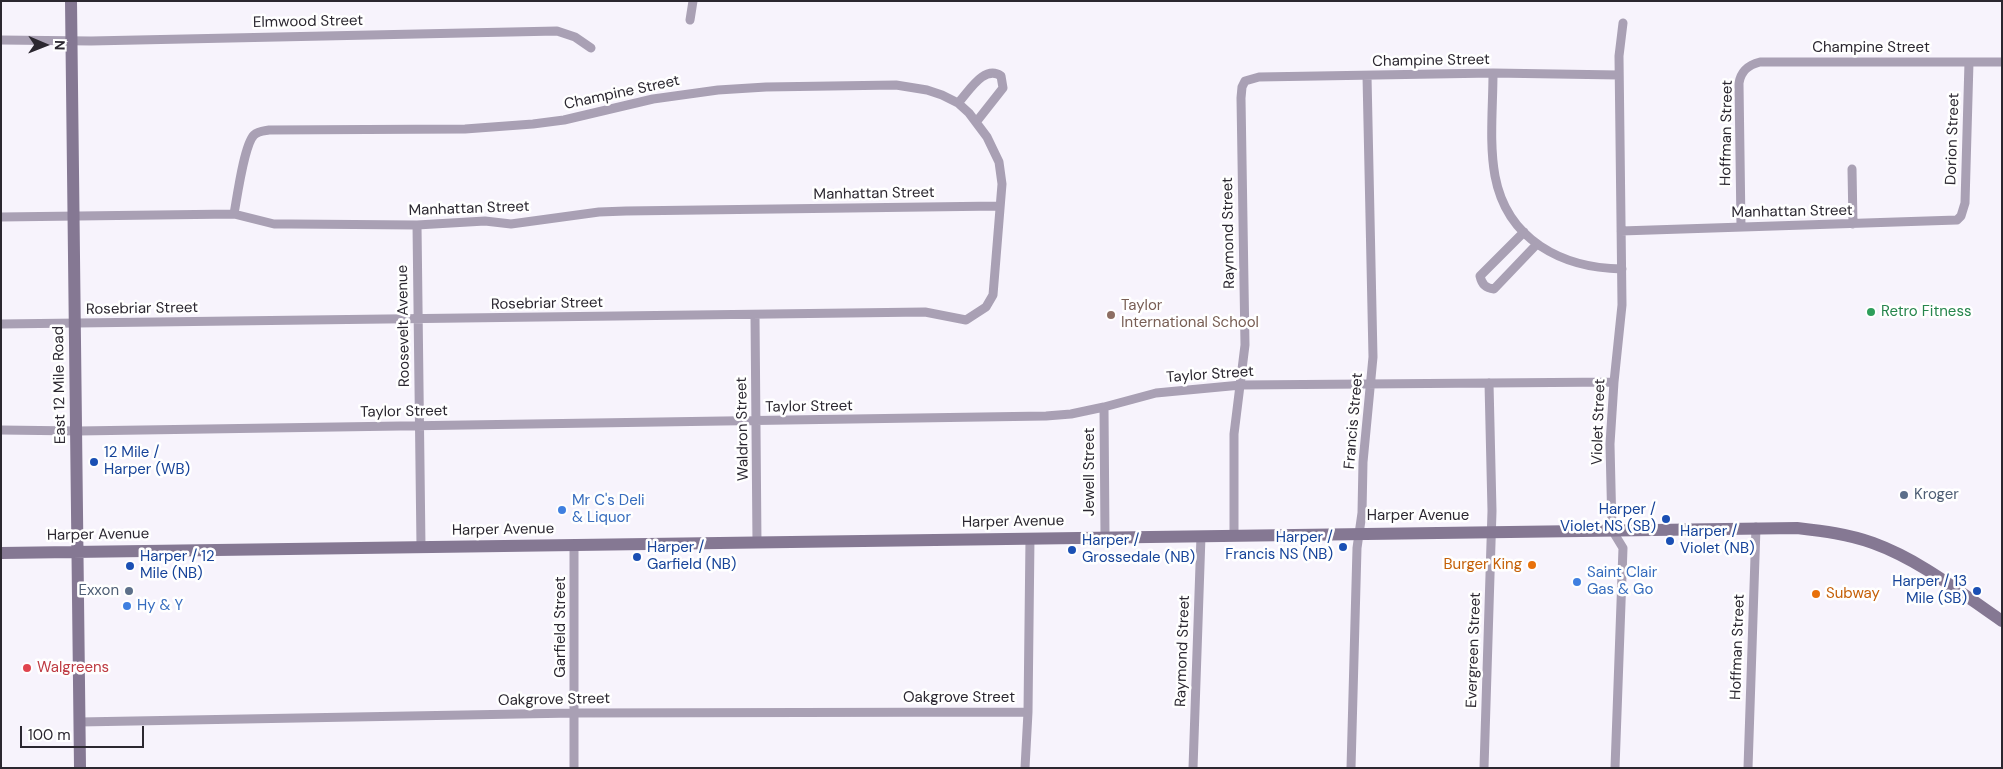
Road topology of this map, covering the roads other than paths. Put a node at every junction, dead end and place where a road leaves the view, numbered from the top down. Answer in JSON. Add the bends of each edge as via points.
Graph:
{"nodes":[{"id":1,"x":71,"y":1,"type":"edge"},
{"id":2,"x":693,"y":1,"type":"edge"},
{"id":3,"x":690,"y":20,"type":"dead end"},
{"id":4,"x":1623,"y":23,"type":"dead end"},
{"id":5,"x":1,"y":40,"type":"edge"},
{"id":6,"x":72,"y":40,"type":"junction"},
{"id":7,"x":591,"y":48,"type":"dead end"},
{"id":8,"x":1969,"y":62,"type":"junction"},
{"id":9,"x":2002,"y":62,"type":"edge"},
{"id":10,"x":1744,"y":71,"type":"joint"},
{"id":11,"x":1493,"y":73,"type":"junction"},
{"id":12,"x":1619,"y":75,"type":"junction"},
{"id":13,"x":1367,"y":76,"type":"junction"},
{"id":14,"x":1245,"y":81,"type":"joint"},
{"id":15,"x":958,"y":103,"type":"junction"},
{"id":16,"x":977,"y":121,"type":"junction"},
{"id":17,"x":1852,"y":169,"type":"dead end"},
{"id":18,"x":999,"y":206,"type":"junction"},
{"id":19,"x":234,"y":214,"type":"junction"},
{"id":20,"x":1961,"y":216,"type":"joint"},
{"id":21,"x":1,"y":217,"type":"edge"},
{"id":22,"x":74,"y":217,"type":"junction"},
{"id":23,"x":1853,"y":224,"type":"junction"},
{"id":24,"x":416,"y":225,"type":"junction"},
{"id":25,"x":1741,"y":227,"type":"junction"},
{"id":26,"x":1621,"y":231,"type":"junction"},
{"id":27,"x":1524,"y":232,"type":"junction"},
{"id":28,"x":1537,"y":244,"type":"junction"},
{"id":29,"x":1622,"y":269,"type":"junction"},
{"id":30,"x":755,"y":315,"type":"junction"},
{"id":31,"x":418,"y":319,"type":"junction"},
{"id":32,"x":1,"y":324,"type":"edge"},
{"id":33,"x":76,"y":324,"type":"junction"},
{"id":34,"x":1614,"y":382,"type":"junction"},
{"id":35,"x":1489,"y":383,"type":"junction"},
{"id":36,"x":1372,"y":384,"type":"junction"},
{"id":37,"x":1241,"y":385,"type":"junction"},
{"id":38,"x":1104,"y":407,"type":"junction"},
{"id":39,"x":756,"y":421,"type":"junction"},
{"id":40,"x":420,"y":426,"type":"junction"},
{"id":41,"x":1,"y":430,"type":"edge"},
{"id":42,"x":78,"y":430,"type":"junction"},
{"id":43,"x":1756,"y":528,"type":"junction"},
{"id":44,"x":1612,"y":530,"type":"junction"},
{"id":45,"x":1492,"y":532,"type":"junction"},
{"id":46,"x":1359,"y":533,"type":"junction"},
{"id":47,"x":1234,"y":535,"type":"junction"},
{"id":48,"x":1201,"y":536,"type":"junction"},
{"id":49,"x":1105,"y":537,"type":"junction"},
{"id":50,"x":1030,"y":538,"type":"junction"},
{"id":51,"x":757,"y":543,"type":"junction"},
{"id":52,"x":574,"y":546,"type":"junction"},
{"id":53,"x":421,"y":547,"type":"junction"},
{"id":54,"x":78,"y":552,"type":"junction"},
{"id":55,"x":1,"y":553,"type":"edge"},
{"id":56,"x":2002,"y":621,"type":"edge"},
{"id":57,"x":1028,"y":712,"type":"junction"},
{"id":58,"x":574,"y":713,"type":"junction"},
{"id":59,"x":80,"y":722,"type":"junction"},
{"id":60,"x":80,"y":768,"type":"edge"},
{"id":61,"x":574,"y":768,"type":"edge"},
{"id":62,"x":1025,"y":768,"type":"edge"},
{"id":63,"x":1193,"y":768,"type":"edge"},
{"id":64,"x":1350,"y":768,"type":"edge"},
{"id":65,"x":1484,"y":768,"type":"edge"},
{"id":66,"x":1615,"y":768,"type":"edge"},
{"id":67,"x":1748,"y":768,"type":"edge"}],
"edges":[{"from":1,"to":6,"type":"main road","name":"East 12 Mile Road"},
{"from":2,"to":3,"type":"street"},
{"from":4,"to":12,"type":"street","name":"Violet Street"},
{"from":5,"to":6,"type":"street","name":"Elmwood Street"},
{"from":6,"to":7,"type":"street","name":"Elmwood Street","via":[[544,31],[566,33]]},
{"from":6,"to":22,"type":"main road","name":"East 12 Mile Road"},
{"from":8,"to":9,"type":"street","name":"Champine Street"},
{"from":8,"to":10,"type":"street","name":"Champine Street","via":[[1760,62]]},
{"from":8,"to":20,"type":"street","name":"Dorion Street","via":[[1965,203]]},
{"from":10,"to":25,"type":"street","name":"Hoffman Street","via":[[1739,83]]},
{"from":11,"to":12,"type":"street","name":"Champine Street"},
{"from":11,"to":13,"type":"street","name":"Champine Street"},
{"from":11,"to":27,"type":"street","via":[[1495,176],[1500,194]]},
{"from":12,"to":26,"type":"street","name":"Violet Street"},
{"from":13,"to":14,"type":"street","name":"Champine Street","via":[[1259,77]]},
{"from":13,"to":36,"type":"street","name":"Francis Street"},
{"from":14,"to":37,"type":"street","name":"Raymond Street","via":[[1241,98],[1245,345]]},
{"from":15,"to":16,"type":"street","name":"Champine Street"},
{"from":15,"to":16,"type":"street","via":[[986,74],[994,72],[1001,76],[1000,93]]},
{"from":15,"to":19,"type":"street","name":"Champine Street","via":[[927,90],[896,85],[766,87],[653,99],[564,120],[532,124],[465,129],[268,130],[253,136],[250,142]]},
{"from":16,"to":18,"type":"street","name":"Champine Street","via":[[999,162],[1002,184]]},
{"from":17,"to":23,"type":"street"},
{"from":18,"to":24,"type":"street","name":"Manhattan Street","via":[[626,211],[511,224],[485,221]]},
{"from":18,"to":30,"type":"street","name":"Rosebriar Street","via":[[993,295],[986,307],[972,317],[960,320],[925,312]]},
{"from":19,"to":22,"type":"street","name":"Manhattan Street"},
{"from":19,"to":24,"type":"street","name":"Manhattan Street","via":[[274,224]]},
{"from":20,"to":23,"type":"street","name":"Manhattan Street","via":[[1950,221]]},
{"from":21,"to":22,"type":"street","name":"Manhattan Street"},
{"from":22,"to":33,"type":"main road","name":"East 12 Mile Road"},
{"from":23,"to":25,"type":"street","name":"Manhattan Street"},
{"from":24,"to":31,"type":"street","name":"Roosevelt Avenue"},
{"from":25,"to":26,"type":"street","name":"Manhattan Street"},
{"from":26,"to":29,"type":"street","name":"Violet Street"},
{"from":27,"to":28,"type":"street"},
{"from":27,"to":28,"type":"street","via":[[1480,276],[1482,283],[1494,289]]},
{"from":28,"to":29,"type":"street","via":[[1561,259],[1604,269]]},
{"from":29,"to":34,"type":"street","name":"Violet Street","via":[[1620,334]]},
{"from":30,"to":31,"type":"street","name":"Rosebriar Street"},
{"from":30,"to":39,"type":"street","name":"Waldron Street"},
{"from":31,"to":33,"type":"street","name":"Rosebriar Street"},
{"from":31,"to":40,"type":"street","name":"Roosevelt Avenue"},
{"from":32,"to":33,"type":"street","name":"Rosebriar Street"},
{"from":33,"to":42,"type":"main road","name":"East 12 Mile Road"},
{"from":34,"to":35,"type":"street","name":"Taylor Street"},
{"from":34,"to":44,"type":"street","name":"Violet Street","via":[[1610,444]]},
{"from":35,"to":36,"type":"street","name":"Taylor Street"},
{"from":35,"to":45,"type":"street","name":"Evergreen Street"},
{"from":36,"to":37,"type":"street","name":"Taylor Street"},
{"from":36,"to":46,"type":"street","name":"Francis Street","via":[[1366,422]]},
{"from":37,"to":38,"type":"street","name":"Taylor Street","via":[[1156,393]]},
{"from":37,"to":47,"type":"street","name":"Raymond Street","via":[[1234,434]]},
{"from":38,"to":39,"type":"street","name":"Taylor Street","via":[[1046,416]]},
{"from":38,"to":49,"type":"street","name":"Jewell Street"},
{"from":39,"to":40,"type":"street","name":"Taylor Street"},
{"from":39,"to":51,"type":"street","name":"Waldron Street"},
{"from":40,"to":42,"type":"street","name":"Taylor Street"},
{"from":40,"to":53,"type":"street","name":"Roosevelt Avenue"},
{"from":41,"to":42,"type":"street","name":"Taylor Street"},
{"from":42,"to":54,"type":"main road","name":"East 12 Mile Road"},
{"from":43,"to":44,"type":"main road","name":"Harper Avenue"},
{"from":43,"to":56,"type":"main road","name":"Harper Avenue","via":[[1828,532],[1875,544],[1921,567]]},
{"from":43,"to":67,"type":"street","name":"Hoffman Street"},
{"from":44,"to":45,"type":"main road","name":"Harper Avenue"},
{"from":44,"to":66,"type":"street","name":"Violet Street","via":[[1623,548]]},
{"from":45,"to":46,"type":"main road","name":"Harper Avenue"},
{"from":45,"to":65,"type":"street","name":"Evergreen Street"},
{"from":46,"to":47,"type":"main road","name":"Harper Avenue"},
{"from":46,"to":64,"type":"street","name":"Francis Street"},
{"from":47,"to":48,"type":"main road","name":"Harper Avenue"},
{"from":48,"to":49,"type":"main road","name":"Harper Avenue"},
{"from":48,"to":63,"type":"street","name":"Raymond Street"},
{"from":49,"to":50,"type":"main road","name":"Harper Avenue"},
{"from":50,"to":51,"type":"main road","name":"Harper Avenue"},
{"from":50,"to":57,"type":"street"},
{"from":51,"to":52,"type":"main road","name":"Harper Avenue"},
{"from":52,"to":53,"type":"main road","name":"Harper Avenue"},
{"from":52,"to":58,"type":"street","name":"Garfield Street"},
{"from":53,"to":54,"type":"main road","name":"Harper Avenue"},
{"from":54,"to":55,"type":"main road","name":"Harper Avenue"},
{"from":54,"to":59,"type":"main road","name":"East 12 Mile Road"},
{"from":57,"to":58,"type":"street","name":"Oakgrove Street"},
{"from":57,"to":62,"type":"street"},
{"from":58,"to":59,"type":"street","name":"Oakgrove Street"},
{"from":58,"to":61,"type":"street","name":"Garfield Street"},
{"from":59,"to":60,"type":"main road","name":"East 12 Mile Road"}]}
